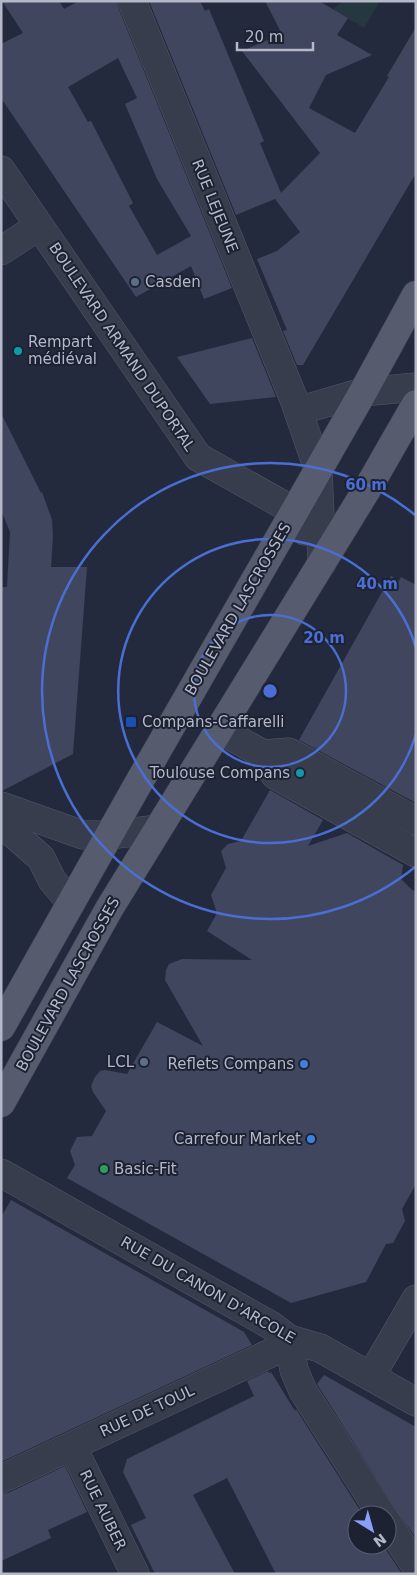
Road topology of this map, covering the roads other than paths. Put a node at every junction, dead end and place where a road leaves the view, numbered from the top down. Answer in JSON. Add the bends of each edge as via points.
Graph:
{"nodes":[{"id":1,"x":132,"y":1,"type":"edge"},
{"id":2,"x":1,"y":170,"type":"edge"},
{"id":3,"x":39,"y":226,"type":"junction"},
{"id":4,"x":1,"y":251,"type":"edge"},
{"id":5,"x":416,"y":295,"type":"edge"},
{"id":6,"x":416,"y":387,"type":"edge"},
{"id":7,"x":363,"y":392,"type":"junction"},
{"id":8,"x":416,"y":404,"type":"edge"},
{"id":9,"x":298,"y":410,"type":"junction"},
{"id":10,"x":318,"y":469,"type":"junction"},
{"id":11,"x":294,"y":511,"type":"junction"},
{"id":12,"x":322,"y":563,"type":"junction"},
{"id":13,"x":220,"y":730,"type":"junction"},
{"id":14,"x":263,"y":754,"type":"junction"},
{"id":15,"x":1,"y":806,"type":"edge"},
{"id":16,"x":416,"y":821,"type":"edge"},
{"id":17,"x":1,"y":823,"type":"edge"},
{"id":18,"x":158,"y":829,"type":"junction"},
{"id":19,"x":109,"y":835,"type":"junction"},
{"id":20,"x":416,"y":853,"type":"edge"},
{"id":21,"x":71,"y":904,"type":"junction"},
{"id":22,"x":1,"y":1027,"type":"edge"},
{"id":23,"x":1,"y":1103,"type":"edge"},
{"id":24,"x":1,"y":1173,"type":"edge"},
{"id":25,"x":416,"y":1300,"type":"edge"},
{"id":26,"x":289,"y":1339,"type":"junction"},
{"id":27,"x":370,"y":1376,"type":"junction"},
{"id":28,"x":416,"y":1402,"type":"edge"},
{"id":29,"x":74,"y":1445,"type":"junction"},
{"id":30,"x":1,"y":1479,"type":"edge"},
{"id":31,"x":376,"y":1505,"type":"edge"},
{"id":32,"x":397,"y":1538,"type":"edge"},
{"id":33,"x":416,"y":1567,"type":"edge"},
{"id":34,"x":135,"y":1574,"type":"edge"}],
"edges":[{"from":1,"to":9,"type":"street","name":"RUE LEJEUNE"},
{"from":2,"to":3,"type":"street","name":"BOULEVARD ARMAND DUPORTAL"},
{"from":3,"to":4,"type":"street"},
{"from":3,"to":11,"type":"street","name":"BOULEVARD ARMAND DUPORTAL","via":[[198,457]]},
{"from":5,"to":7,"type":"main road","name":"BOULEVARD LASCROSSES"},
{"from":6,"to":7,"type":"street"},
{"from":7,"to":9,"type":"street"},
{"from":7,"to":10,"type":"main road","name":"BOULEVARD LASCROSSES"},
{"from":8,"to":12,"type":"main road","name":"BOULEVARD LASCROSSES"},
{"from":9,"to":10,"type":"street","name":"RUE LEJEUNE"},
{"from":10,"to":11,"type":"main road","name":"BOULEVARD LASCROSSES"},
{"from":10,"to":12,"type":"street","name":"RUE LEJEUNE"},
{"from":11,"to":12,"type":"street"},
{"from":11,"to":19,"type":"main road","name":"BOULEVARD LASCROSSES"},
{"from":12,"to":13,"type":"main road","name":"BOULEVARD LASCROSSES"},
{"from":13,"to":14,"type":"street"},
{"from":13,"to":18,"type":"main road","name":"BOULEVARD LASCROSSES"},
{"from":14,"to":16,"type":"street","via":[[289,752]]},
{"from":14,"to":20,"type":"street","via":[[275,775]]},
{"from":15,"to":19,"type":"street","via":[[83,835]]},
{"from":17,"to":21,"type":"street","via":[[41,858],[52,880]]},
{"from":18,"to":19,"type":"street"},
{"from":18,"to":23,"type":"main road","name":"BOULEVARD LASCROSSES","via":[[109,909]]},
{"from":19,"to":21,"type":"main road","name":"BOULEVARD LASCROSSES"},
{"from":21,"to":22,"type":"main road","name":"BOULEVARD LASCROSSES"},
{"from":24,"to":26,"type":"street","name":"RUE DU CANON D'ARCOLE","via":[[264,1321]]},
{"from":25,"to":27,"type":"street"},
{"from":26,"to":27,"type":"street","name":"RUE DU CANON D'ARCOLE","via":[[320,1348]]},
{"from":26,"to":29,"type":"street","name":"RUE DE TOUL","via":[[274,1352]]},
{"from":26,"to":31,"type":"street","via":[[294,1370],[303,1390]]},
{"from":27,"to":28,"type":"street","name":"RUE DU CANON D'ARCOLE"},
{"from":29,"to":30,"type":"street","name":"RUE DE TOUL"},
{"from":29,"to":34,"type":"street","name":"RUE AUBER"},
{"from":32,"to":33,"type":"street"}]}
